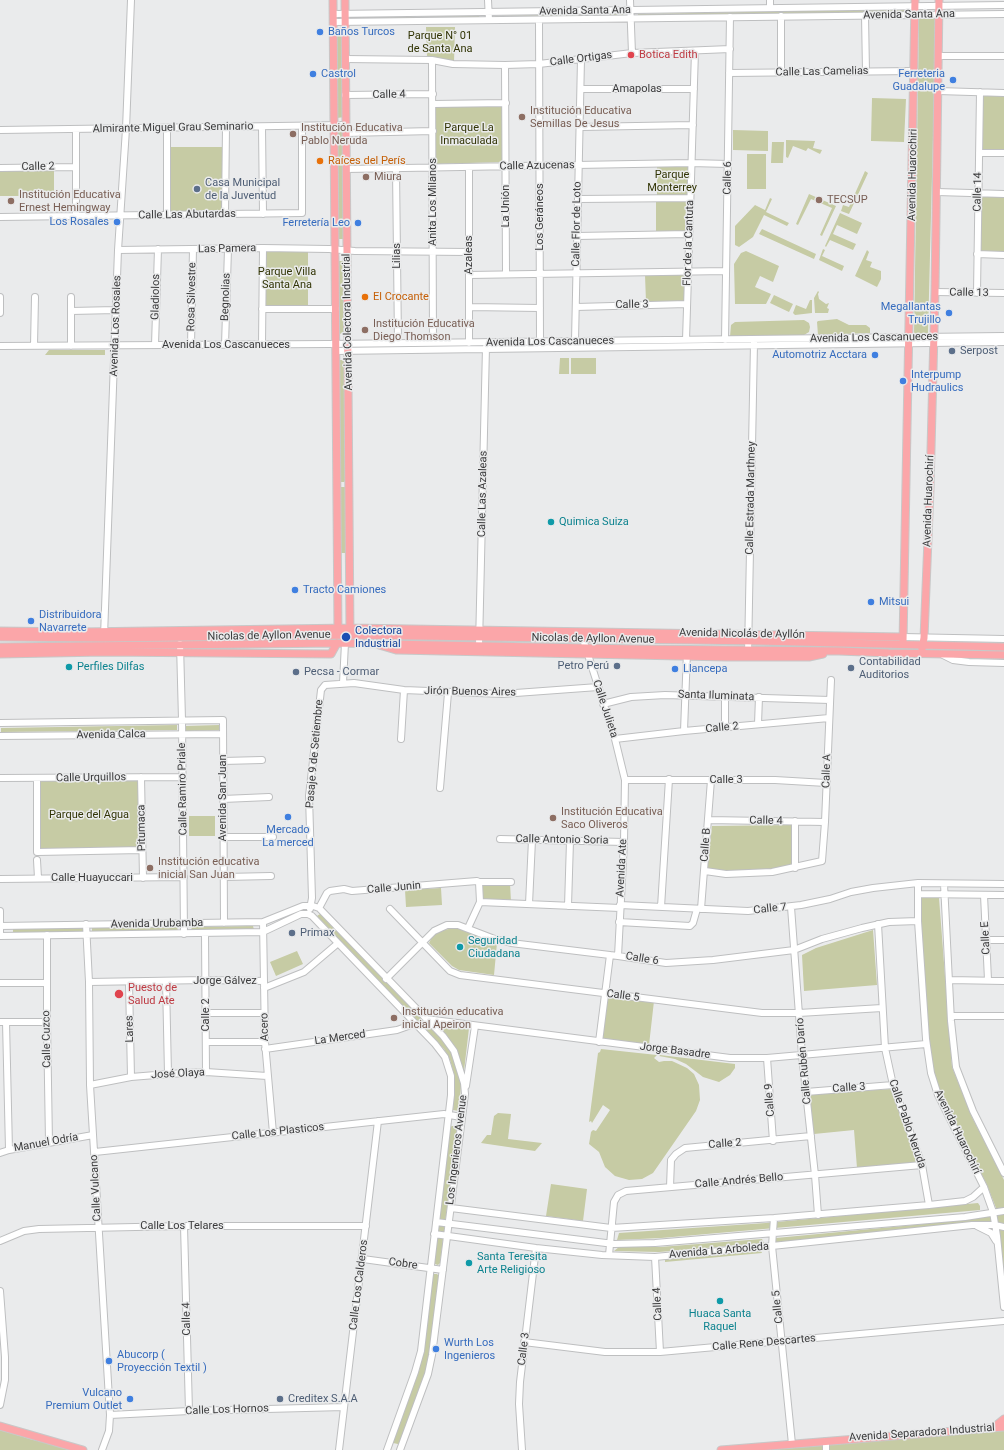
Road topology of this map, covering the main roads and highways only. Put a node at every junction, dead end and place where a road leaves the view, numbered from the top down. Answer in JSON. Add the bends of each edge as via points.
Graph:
{"nodes":[{"id":1,"x":334,"y":0,"type":"edge"},
{"id":2,"x":345,"y":0,"type":"edge"},
{"id":3,"x":915,"y":3,"type":"edge"},
{"id":4,"x":939,"y":3,"type":"edge"},
{"id":5,"x":910,"y":344,"type":"joint"},
{"id":6,"x":336,"y":483,"type":"junction"},
{"id":7,"x":349,"y":483,"type":"junction"},
{"id":8,"x":336,"y":554,"type":"junction"},
{"id":9,"x":350,"y":554,"type":"junction"},
{"id":10,"x":0,"y":631,"type":"edge"},
{"id":11,"x":80,"y":632,"type":"junction"},
{"id":12,"x":338,"y":632,"type":"junction"},
{"id":13,"x":350,"y":632,"type":"junction"},
{"id":14,"x":104,"y":634,"type":"junction"},
{"id":15,"x":480,"y":634,"type":"junction"},
{"id":16,"x":280,"y":636,"type":"junction"},
{"id":17,"x":0,"y":637,"type":"edge"},
{"id":18,"x":65,"y":638,"type":"junction"},
{"id":19,"x":748,"y":638,"type":"junction"},
{"id":20,"x":903,"y":638,"type":"junction"},
{"id":21,"x":991,"y":639,"type":"road end"},
{"id":22,"x":279,"y":643,"type":"junction"},
{"id":23,"x":344,"y":643,"type":"junction"},
{"id":24,"x":375,"y":643,"type":"junction"},
{"id":25,"x":903,"y":645,"type":"junction"},
{"id":26,"x":921,"y":645,"type":"junction"},
{"id":27,"x":0,"y":647,"type":"edge"},
{"id":28,"x":67,"y":647,"type":"junction"},
{"id":29,"x":1004,"y":647,"type":"edge"},
{"id":30,"x":104,"y":649,"type":"junction"},
{"id":31,"x":586,"y":651,"type":"junction"},
{"id":32,"x":989,"y":651,"type":"junction"},
{"id":33,"x":40,"y":653,"type":"junction"},
{"id":34,"x":903,"y":653,"type":"junction"},
{"id":35,"x":0,"y":654,"type":"edge"},
{"id":36,"x":922,"y":654,"type":"junction"},
{"id":37,"x":1004,"y":655,"type":"edge"},
{"id":38,"x":1004,"y":1419,"type":"edge"},
{"id":39,"x":0,"y":1426,"type":"edge"},
{"id":40,"x":1004,"y":1427,"type":"edge"},
{"id":41,"x":993,"y":1428,"type":"junction"},
{"id":42,"x":83,"y":1450,"type":"edge"},
{"id":43,"x":721,"y":1450,"type":"edge"}],
"edges":[{"from":1,"to":6,"type":"main road","name":"Avenida Colectora Industrial"},
{"from":2,"to":7,"type":"main road","name":"Avenida Colectora Industrial"},
{"from":3,"to":5,"type":"main road","name":"Avenida Huarochiri"},
{"from":4,"to":26,"type":"main road","name":"Avenida Huarochirí","via":[[930,489],[924,638]]},
{"from":5,"to":20,"type":"main road","name":"Avenida Huarochirí"},
{"from":6,"to":7,"type":"main road"},
{"from":6,"to":8,"type":"main road","name":"Avenida Colectora Industrial"},
{"from":7,"to":9,"type":"main road","name":"Avenida Colectora Industrial"},
{"from":8,"to":9,"type":"main road"},
{"from":8,"to":12,"type":"main road","name":"Avenida Colectora Industrial"},
{"from":9,"to":13,"type":"main road","name":"Avenida Colectora Industrial"},
{"from":10,"to":11,"type":"main road","name":"Nicolas de Ayllon Avenue"},
{"from":11,"to":14,"type":"main road","name":"Nicolas de Ayllon Avenue"},
{"from":11,"to":18,"type":"main road"},
{"from":12,"to":13,"type":"main road","name":"Nicolas de Ayllon Avenue"},
{"from":12,"to":14,"type":"main road","name":"Nicolas de Ayllon Avenue"},
{"from":12,"to":16,"type":"main road","name":"Nicolas de Ayllon Avenue"},
{"from":12,"to":23,"type":"main road","name":"Avenida Colectora Industrial"},
{"from":13,"to":15,"type":"main road","name":"Nicolas de Ayllon Avenue"},
{"from":13,"to":23,"type":"main road","name":"Avenida Colectora Industrial"},
{"from":14,"to":16,"type":"main road","name":"Nicolas de Ayllon Avenue"},
{"from":14,"to":18,"type":"main road","name":"Nicolas de Ayllon Avenue"},
{"from":15,"to":19,"type":"main road","name":"Avenida Nicolás de Ayllón"},
{"from":15,"to":19,"type":"main road","name":"Nicolas de Ayllon Avenue","via":[[583,639]]},
{"from":16,"to":22,"type":"main road"},
{"from":17,"to":18,"type":"main road","name":"Nicolas de Ayllon Avenue"},
{"from":19,"to":20,"type":"main road","name":"Avenida Nicolás de Ayllón"},
{"from":19,"to":25,"type":"main road","name":"Nicolas de Ayllon Avenue"},
{"from":20,"to":25,"type":"main road","name":"Avenida Huarochirí"},
{"from":21,"to":32,"type":"main road"},
{"from":22,"to":23,"type":"main road","name":"Nicolas de Ayllon Avenue"},
{"from":22,"to":30,"type":"main road","name":"Nicolas de Ayllon Avenue","via":[[180,644]]},
{"from":23,"to":24,"type":"main road","name":"Nicolas de Ayllon Avenue"},
{"from":23,"to":30,"type":"main road","name":"Nicolas de Ayllon Avenue","via":[[331,654],[180,653]]},
{"from":24,"to":31,"type":"main road","name":"Nicolas de Ayllon Avenue"},
{"from":24,"to":31,"type":"main road","via":[[396,650]]},
{"from":25,"to":26,"type":"main road","name":"Nicolas de Ayllon Avenue"},
{"from":25,"to":34,"type":"main road","name":"Avenida Huarochirí"},
{"from":26,"to":32,"type":"main road","name":"Nicolas de Ayllon Avenue"},
{"from":26,"to":36,"type":"main road","name":"Avenida Huarochirí"},
{"from":27,"to":28,"type":"main road","name":"Nicolas de Ayllon Avenue"},
{"from":28,"to":30,"type":"main road","name":"Nicolas de Ayllon Avenue"},
{"from":28,"to":33,"type":"main road"},
{"from":29,"to":32,"type":"main road","name":"Nicolas de Ayllon Avenue"},
{"from":30,"to":33,"type":"main road","name":"Nicolas de Ayllon Avenue"},
{"from":31,"to":34,"type":"main road","name":"Nicolas de Ayllon Avenue"},
{"from":32,"to":36,"type":"main road","name":"Nicolas de Ayllon Avenue"},
{"from":32,"to":37,"type":"main road","name":"Nicolas de Ayllon Avenue"},
{"from":33,"to":35,"type":"main road","name":"Nicolas de Ayllon Avenue"},
{"from":34,"to":36,"type":"main road","name":"Nicolas de Ayllon Avenue"},
{"from":38,"to":41,"type":"main road"},
{"from":39,"to":42,"type":"main road"},
{"from":40,"to":41,"type":"main road","name":"Avenida Separadora Industrial"},
{"from":41,"to":43,"type":"main road","name":"Avenida Separadora Industrial"}]}
